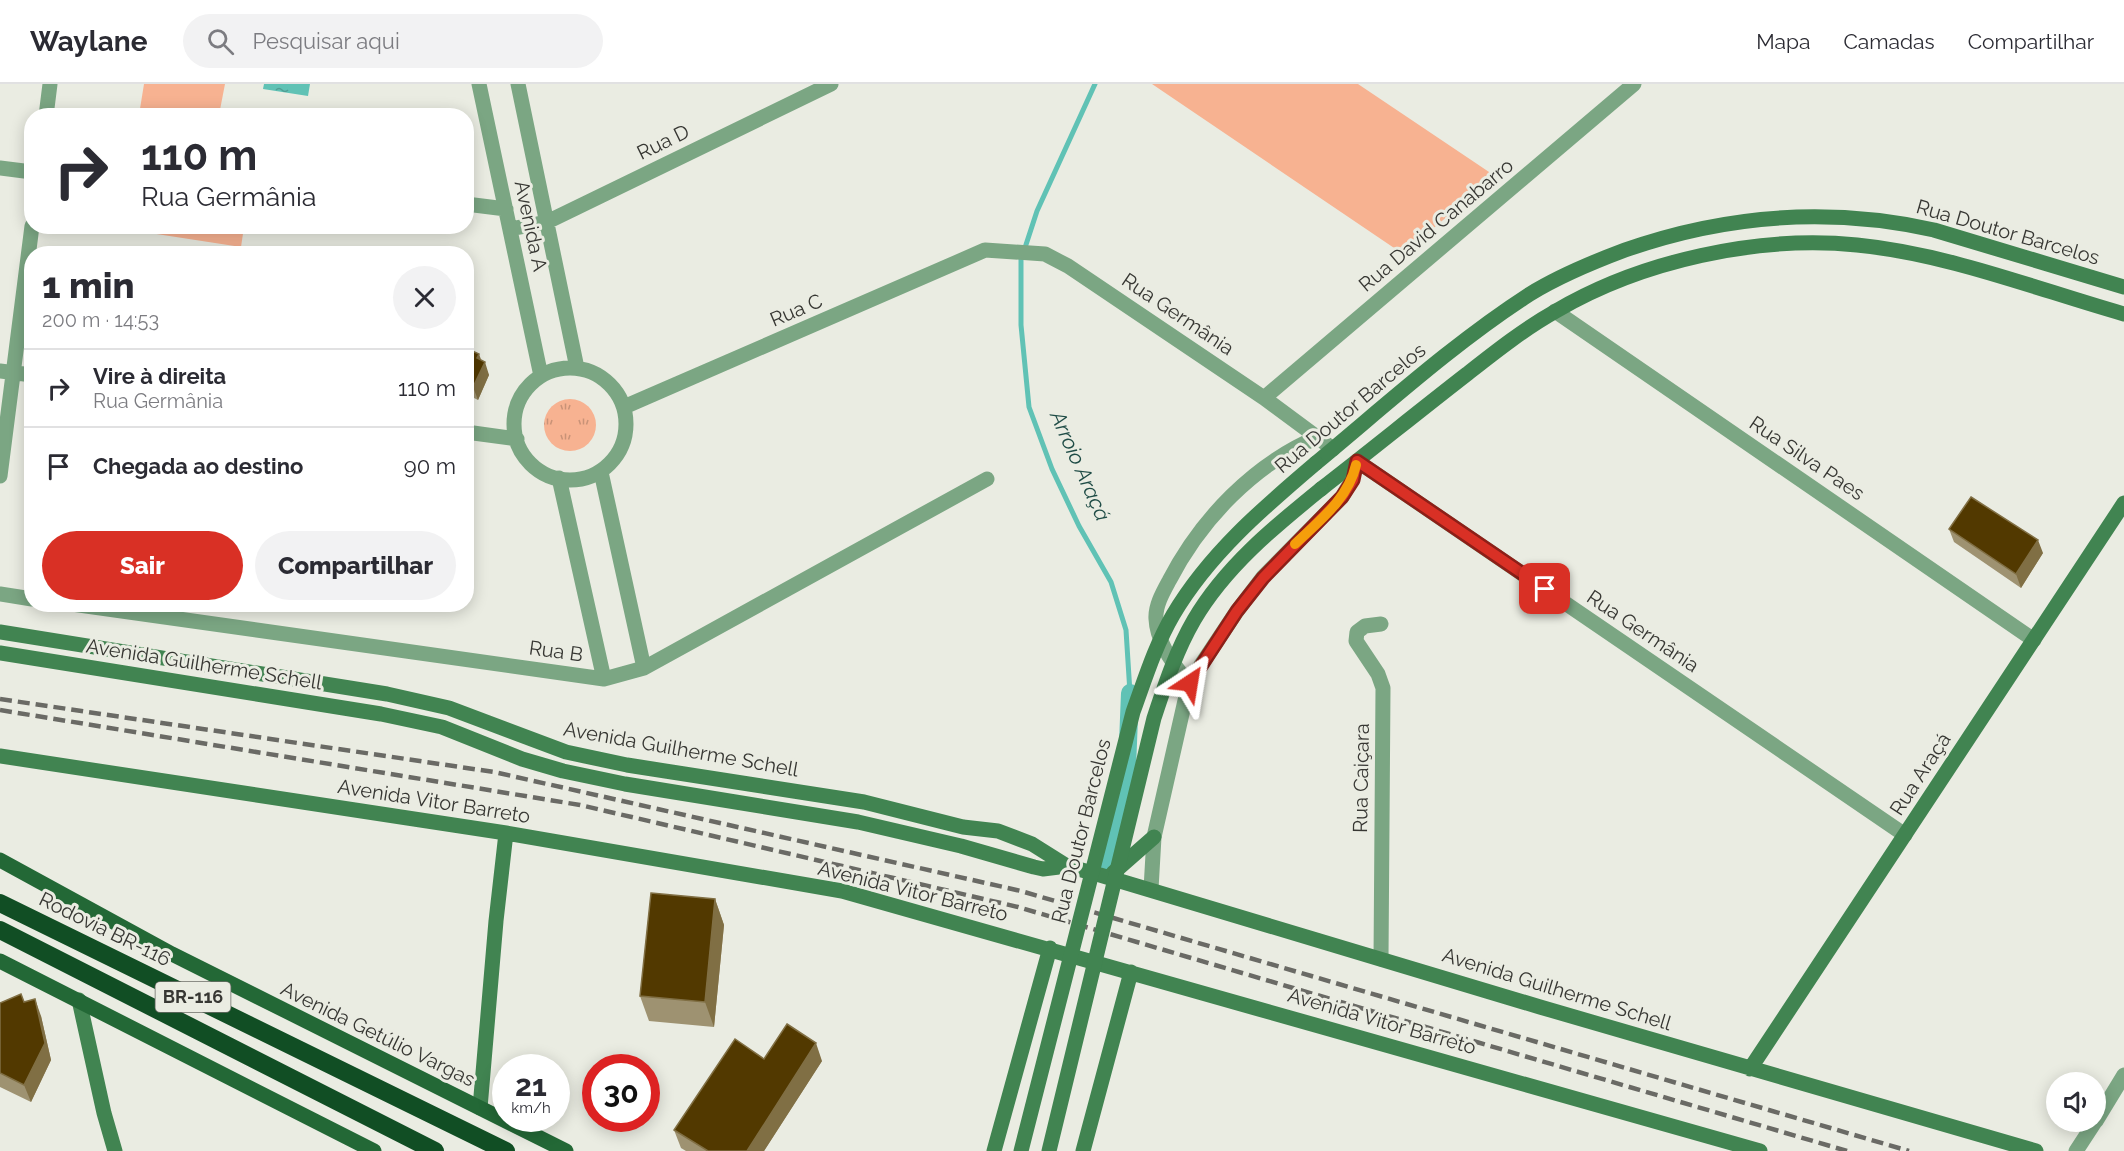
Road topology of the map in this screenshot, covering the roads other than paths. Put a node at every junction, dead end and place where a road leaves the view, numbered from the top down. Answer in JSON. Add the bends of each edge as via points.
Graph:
{"nodes":[{"id":1,"x":50,"y":84,"type":"edge"},
{"id":2,"x":479,"y":84,"type":"edge"},
{"id":3,"x":518,"y":84,"type":"edge"},
{"id":4,"x":831,"y":84,"type":"edge"},
{"id":5,"x":1634,"y":84,"type":"edge"},
{"id":6,"x":47,"y":108,"type":"edge"},
{"id":7,"x":0,"y":168,"type":"edge"},
{"id":8,"x":24,"y":171,"type":"edge"},
{"id":9,"x":474,"y":205,"type":"edge"},
{"id":10,"x":506,"y":209,"type":"junction"},
{"id":11,"x":547,"y":222,"type":"junction"},
{"id":12,"x":510,"y":229,"type":"junction"},
{"id":13,"x":992,"y":252,"type":"joint"},
{"id":14,"x":24,"y":273,"type":"edge"},
{"id":15,"x":2124,"y":287,"type":"edge"},
{"id":16,"x":1555,"y":312,"type":"junction"},
{"id":17,"x":2124,"y":314,"type":"edge"},
{"id":18,"x":577,"y":368,"type":"junction"},
{"id":19,"x":7,"y":372,"type":"edge"},
{"id":20,"x":24,"y":374,"type":"edge"},
{"id":21,"x":541,"y":376,"type":"junction"},
{"id":22,"x":1264,"y":398,"type":"junction"},
{"id":23,"x":624,"y":407,"type":"junction"},
{"id":24,"x":474,"y":433,"type":"edge"},
{"id":25,"x":1318,"y":437,"type":"junction"},
{"id":26,"x":517,"y":439,"type":"junction"},
{"id":27,"x":1333,"y":449,"type":"junction"},
{"id":28,"x":1357,"y":461,"type":"junction"},
{"id":29,"x":601,"y":472,"type":"junction"},
{"id":30,"x":0,"y":476,"type":"edge"},
{"id":31,"x":559,"y":478,"type":"junction"},
{"id":32,"x":987,"y":478,"type":"dead end"},
{"id":33,"x":2124,"y":503,"type":"edge"},
{"id":34,"x":0,"y":594,"type":"edge"},
{"id":35,"x":24,"y":598,"type":"edge"},
{"id":36,"x":129,"y":612,"type":"edge"},
{"id":37,"x":1381,"y":624,"type":"dead end"},
{"id":38,"x":0,"y":632,"type":"edge"},
{"id":39,"x":2034,"y":640,"type":"junction"},
{"id":40,"x":0,"y":653,"type":"edge"},
{"id":41,"x":644,"y":668,"type":"junction"},
{"id":42,"x":604,"y":679,"type":"junction"},
{"id":43,"x":1190,"y":683,"type":"junction"},
{"id":44,"x":0,"y":756,"type":"edge"},
{"id":45,"x":506,"y":833,"type":"junction"},
{"id":46,"x":1905,"y":835,"type":"junction"},
{"id":47,"x":1154,"y":837,"type":"junction"},
{"id":48,"x":0,"y":860,"type":"edge"},
{"id":49,"x":1066,"y":867,"type":"junction"},
{"id":50,"x":1109,"y":877,"type":"junction"},
{"id":51,"x":1152,"y":889,"type":"junction"},
{"id":52,"x":0,"y":903,"type":"edge"},
{"id":53,"x":0,"y":930,"type":"edge"},
{"id":54,"x":1050,"y":948,"type":"junction"},
{"id":55,"x":1381,"y":959,"type":"junction"},
{"id":56,"x":0,"y":961,"type":"edge"},
{"id":57,"x":1131,"y":972,"type":"junction"},
{"id":58,"x":79,"y":1000,"type":"junction"},
{"id":59,"x":1750,"y":1068,"type":"junction"},
{"id":60,"x":2124,"y":1075,"type":"edge"},
{"id":61,"x":2106,"y":1104,"type":"edge"},
{"id":62,"x":480,"y":1108,"type":"junction"},
{"id":63,"x":2088,"y":1132,"type":"edge"},
{"id":64,"x":115,"y":1151,"type":"edge"},
{"id":65,"x":374,"y":1151,"type":"edge"},
{"id":66,"x":435,"y":1151,"type":"edge"},
{"id":67,"x":506,"y":1151,"type":"edge"},
{"id":68,"x":566,"y":1151,"type":"edge"},
{"id":69,"x":994,"y":1151,"type":"edge"},
{"id":70,"x":1021,"y":1151,"type":"edge"},
{"id":71,"x":1049,"y":1151,"type":"edge"},
{"id":72,"x":1083,"y":1151,"type":"edge"},
{"id":73,"x":1760,"y":1151,"type":"edge"},
{"id":74,"x":2036,"y":1151,"type":"edge"},
{"id":75,"x":2076,"y":1151,"type":"edge"}],
"edges":[{"from":1,"to":6,"type":"street"},
{"from":2,"to":10,"type":"street","name":"Avenida A"},
{"from":3,"to":11,"type":"street","name":"Avenida A"},
{"from":4,"to":11,"type":"street","name":"Rua D"},
{"from":5,"to":22,"type":"street","name":"Rua David Canabarro"},
{"from":7,"to":8,"type":"street"},
{"from":9,"to":10,"type":"street"},
{"from":10,"to":12,"type":"street","name":"Avenida A"},
{"from":11,"to":12,"type":"street","name":"Rua D"},
{"from":11,"to":18,"type":"street","name":"Avenida A"},
{"from":12,"to":21,"type":"street","name":"Avenida A"},
{"from":13,"to":22,"type":"street","name":"Rua Germânia","via":[[1045,254],[1068,266]]},
{"from":13,"to":23,"type":"street","name":"Rua C"},
{"from":14,"to":19,"type":"street"},
{"from":15,"to":27,"type":"main road","name":"Rua Doutor Barcelos","via":[[1904,223],[1809,217],[1762,218],[1710,226],[1660,238],[1605,258],[1532,293],[1481,327]]},
{"from":16,"to":17,"type":"main road","via":[[1589,294],[1673,262],[1721,251],[1811,243],[1856,245],[1927,256]]},
{"from":16,"to":28,"type":"main road","via":[[1503,346]]},
{"from":16,"to":39,"type":"street","name":"Rua Silva Paes"},
{"from":18,"to":21,"type":"street"},
{"from":18,"to":23,"type":"street","via":[[606,381]]},
{"from":19,"to":20,"type":"street"},
{"from":19,"to":30,"type":"street"},
{"from":21,"to":26,"type":"street","via":[[518,403]]},
{"from":22,"to":25,"type":"street","name":"Rua Germânia"},
{"from":23,"to":29,"type":"street","via":[[624,439],[618,453]]},
{"from":24,"to":26,"type":"street"},
{"from":25,"to":27,"type":"street","name":"Rua Germânia"},
{"from":25,"to":43,"type":"street","via":[[1284,453],[1258,472],[1198,533],[1160,598],[1156,619],[1162,644]]},
{"from":26,"to":31,"type":"street","via":[[532,465]]},
{"from":27,"to":70,"type":"main road","name":"Rua Doutor Barcelos","bridge":true,"via":[[1230,540],[1173,615],[1151,660],[1133,712]]},
{"from":28,"to":43,"type":"street","via":[[1353,480],[1342,497],[1263,578]]},
{"from":28,"to":46,"type":"street","name":"Rua Germânia"},
{"from":28,"to":71,"type":"main road","bridge":true,"via":[[1253,547],[1194,620],[1170,668],[1154,718]]},
{"from":29,"to":31,"type":"street","via":[[577,479]]},
{"from":29,"to":41,"type":"street"},
{"from":31,"to":42,"type":"street"},
{"from":32,"to":41,"type":"street","name":"Rua B"},
{"from":33,"to":39,"type":"main road","name":"Rua Araçá"},
{"from":34,"to":35,"type":"street"},
{"from":36,"to":42,"type":"street","name":"Rua B"},
{"from":37,"to":55,"type":"street","name":"Rua Caiçara","via":[[1365,626],[1357,632],[1356,641],[1383,688]]},
{"from":38,"to":49,"type":"main road","name":"Avenida Guilherme Schell","via":[[387,693],[449,708],[566,752],[864,802],[963,827],[998,831],[1048,852]]},
{"from":39,"to":46,"type":"main road","name":"Rua Araçá"},
{"from":40,"to":49,"type":"main road","name":"Avenida Guilherme Schell","via":[[381,714],[442,727],[563,771],[858,822],[1043,869]]},
{"from":41,"to":42,"type":"street","name":"Rua B"},
{"from":43,"to":47,"type":"street"},
{"from":44,"to":45,"type":"main road","name":"Avenida Vitor Barreto"},
{"from":45,"to":54,"type":"main road","name":"Avenida Vitor Barreto","via":[[842,891]]},
{"from":45,"to":62,"type":"main road"},
{"from":46,"to":59,"type":"main road","name":"Rua Araçá"},
{"from":47,"to":50,"type":"main road"},
{"from":47,"to":51,"type":"street"},
{"from":48,"to":62,"type":"main road","name":"Avenida Getúlio Vargas","via":[[172,954]]},
{"from":49,"to":50,"type":"main road","name":"Avenida Guilherme Schell"},
{"from":50,"to":51,"type":"main road","name":"Avenida Guilherme Schell"},
{"from":51,"to":55,"type":"main road","name":"Avenida Guilherme Schell"},
{"from":52,"to":67,"type":"highway","name":"Rodovia BR-116","number":"BR-116"},
{"from":53,"to":66,"type":"highway","number":"BR-116"},
{"from":54,"to":57,"type":"main road","name":"Avenida Vitor Barreto"},
{"from":54,"to":69,"type":"main road"},
{"from":55,"to":59,"type":"main road","name":"Avenida Guilherme Schell"},
{"from":56,"to":58,"type":"main road"},
{"from":57,"to":72,"type":"main road"},
{"from":57,"to":73,"type":"main road","name":"Avenida Vitor Barreto"},
{"from":58,"to":64,"type":"main road"},
{"from":58,"to":65,"type":"main road"},
{"from":59,"to":74,"type":"main road","name":"Avenida Guilherme Schell"},
{"from":60,"to":61,"type":"street"},
{"from":62,"to":68,"type":"main road","name":"Avenida Getúlio Vargas"},
{"from":63,"to":75,"type":"street"}]}
